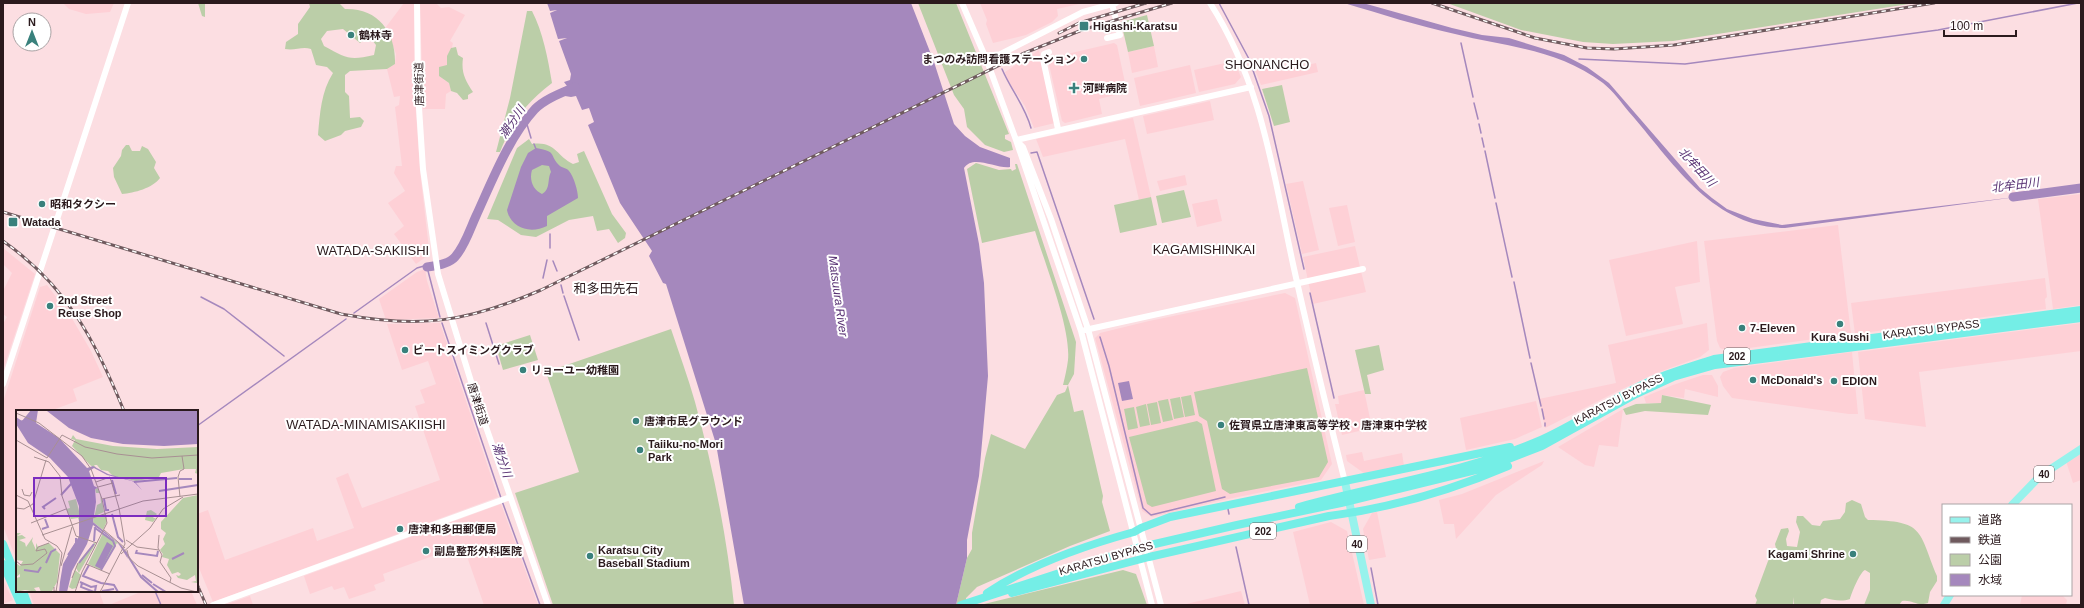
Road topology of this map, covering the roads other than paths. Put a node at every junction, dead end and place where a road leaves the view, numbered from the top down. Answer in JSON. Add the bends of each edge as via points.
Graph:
{"nodes":[{"id":1,"x":128,"y":3,"type":"edge"},
{"id":2,"x":417,"y":3,"type":"edge"},
{"id":3,"x":962,"y":3,"type":"edge"},
{"id":4,"x":1114,"y":3,"type":"edge"},
{"id":5,"x":1210,"y":3,"type":"edge"},
{"id":6,"x":1107,"y":38,"type":"dead end"},
{"id":7,"x":1049,"y":52,"type":"dead end"},
{"id":8,"x":987,"y":61,"type":"junction"},
{"id":9,"x":1251,"y":87,"type":"junction"},
{"id":10,"x":1058,"y":129,"type":"junction"},
{"id":11,"x":1016,"y":140,"type":"junction"},
{"id":12,"x":1363,"y":269,"type":"dead end"},
{"id":13,"x":1298,"y":283,"type":"junction"},
{"id":14,"x":2081,"y":310,"type":"edge"},
{"id":15,"x":2081,"y":318,"type":"edge"},
{"id":16,"x":1085,"y":330,"type":"junction"},
{"id":17,"x":3,"y":384,"type":"edge"},
{"id":18,"x":1539,"y":444,"type":"junction"},
{"id":19,"x":2081,"y":449,"type":"edge"},
{"id":20,"x":1345,"y":482,"type":"junction"},
{"id":21,"x":504,"y":499,"type":"junction"},
{"id":22,"x":2013,"y":504,"type":"edge"},
{"id":23,"x":1351,"y":513,"type":"junction"},
{"id":24,"x":1137,"y":530,"type":"junction"},
{"id":25,"x":3,"y":544,"type":"edge"},
{"id":26,"x":1145,"y":558,"type":"junction"},
{"id":27,"x":3,"y":564,"type":"edge"},
{"id":28,"x":16,"y":576,"type":"edge"},
{"id":29,"x":23,"y":592,"type":"edge"},
{"id":30,"x":1949,"y":596,"type":"edge"},
{"id":31,"x":978,"y":599,"type":"junction"},
{"id":32,"x":21,"y":605,"type":"edge"},
{"id":33,"x":28,"y":605,"type":"edge"},
{"id":34,"x":213,"y":605,"type":"edge"},
{"id":35,"x":548,"y":605,"type":"edge"},
{"id":36,"x":961,"y":605,"type":"edge"},
{"id":37,"x":1152,"y":605,"type":"edge"},
{"id":38,"x":1161,"y":605,"type":"edge"},
{"id":39,"x":1371,"y":605,"type":"edge"},
{"id":40,"x":1944,"y":605,"type":"edge"}],
"edges":[{"from":1,"to":17,"type":"street"},
{"from":2,"to":21,"type":"street","name":"唐津街道","via":[[421,144],[435,261]]},
{"from":3,"to":8,"type":"street"},
{"from":4,"to":6,"type":"street","via":[[1120,35]]},
{"from":4,"to":8,"type":"street","via":[[1083,12]]},
{"from":5,"to":9,"type":"street","via":[[1228,33]]},
{"from":7,"to":10,"type":"street","via":[[1044,54],[1043,59]]},
{"from":8,"to":11,"type":"street"},
{"from":9,"to":10,"type":"street"},
{"from":9,"to":13,"type":"street","via":[[1266,134]]},
{"from":10,"to":11,"type":"street"},
{"from":11,"to":16,"type":"street"},
{"from":12,"to":13,"type":"street"},
{"from":13,"to":16,"type":"street"},
{"from":13,"to":20,"type":"street"},
{"from":14,"to":18,"type":"highway","name":"KARATSU BYPASS","number":"202","via":[[1714,359],[1671,372],[1633,389]]},
{"from":15,"to":18,"type":"highway","name":"KARATSU BYPASS","number":"202","via":[[1715,365],[1673,377]]},
{"from":16,"to":24,"type":"street"},
{"from":18,"to":20,"type":"highway","number":"202"},
{"from":18,"to":23,"type":"highway","number":"202","via":[[1526,458],[1477,479]]},
{"from":18,"to":31,"type":"highway","name":"KARATSU BYPASS","number":"202","via":[[1415,482],[1133,549]]},
{"from":19,"to":22,"type":"main road","number":"40","via":[[2040,476]]},
{"from":20,"to":23,"type":"main road","number":"40"},
{"from":20,"to":24,"type":"highway","number":"202","via":[[1221,505],[1170,517]]},
{"from":21,"to":34,"type":"street"},
{"from":21,"to":35,"type":"street","name":"唐津街道"},
{"from":23,"to":26,"type":"highway","number":"202"},
{"from":23,"to":39,"type":"main road","number":"40"},
{"from":24,"to":26,"type":"street"},
{"from":24,"to":31,"type":"highway","number":"202","via":[[1086,546],[1032,568]]},
{"from":25,"to":28,"type":"highway"},
{"from":26,"to":31,"type":"highway","number":"202","via":[[1011,593]]},
{"from":26,"to":37,"type":"street"},
{"from":26,"to":38,"type":"street"},
{"from":27,"to":32,"type":"highway"},
{"from":29,"to":33,"type":"highway"},
{"from":30,"to":40,"type":"main road"},
{"from":31,"to":36,"type":"highway","number":"202"}]}
